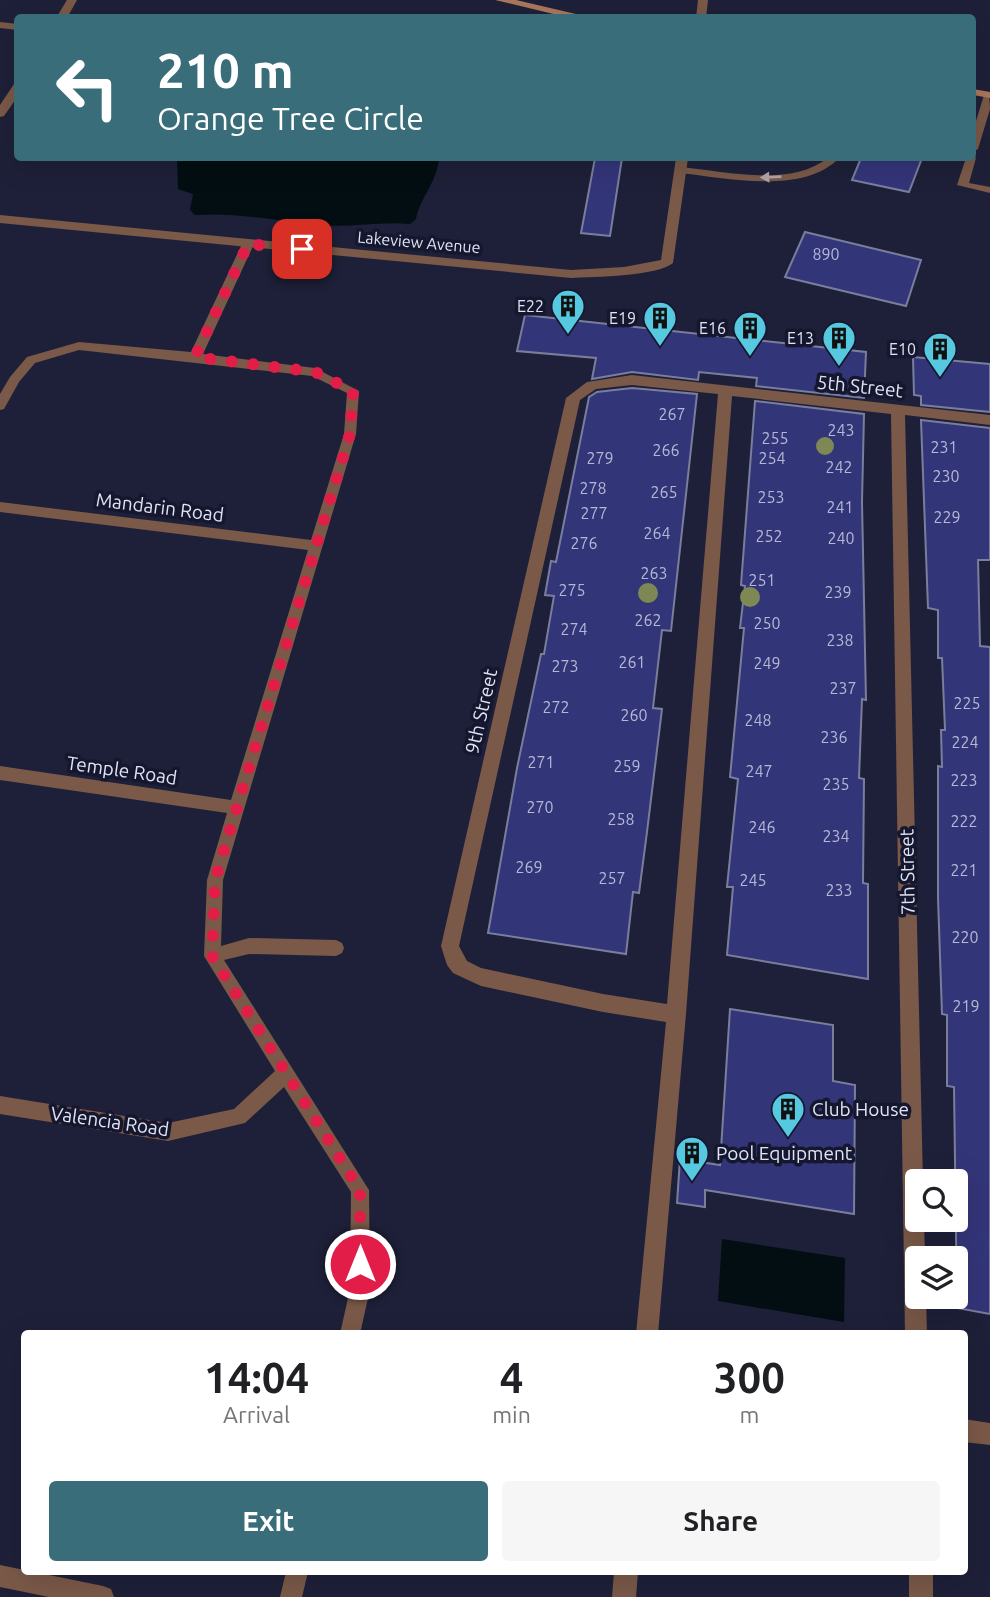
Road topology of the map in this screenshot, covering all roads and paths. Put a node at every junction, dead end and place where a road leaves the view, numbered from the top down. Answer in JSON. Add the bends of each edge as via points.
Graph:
{"nodes":[{"id":1,"x":500,"y":0,"type":"edge"},
{"id":2,"x":569,"y":14,"type":"edge"},
{"id":3,"x":14,"y":92,"type":"edge"},
{"id":4,"x":989,"y":95,"type":"edge"},
{"id":5,"x":0,"y":114,"type":"edge"},
{"id":6,"x":976,"y":139,"type":"edge"},
{"id":7,"x":831,"y":161,"type":"edge"},
{"id":8,"x":970,"y":161,"type":"edge"},
{"id":9,"x":681,"y":164,"type":"edge"},
{"id":10,"x":990,"y":190,"type":"edge"},
{"id":11,"x":0,"y":219,"type":"edge"},
{"id":12,"x":248,"y":244,"type":"junction"},
{"id":13,"x":195,"y":357,"type":"junction"},
{"id":14,"x":725,"y":391,"type":"junction"},
{"id":15,"x":0,"y":406,"type":"edge"},
{"id":16,"x":898,"y":410,"type":"junction"},
{"id":17,"x":990,"y":420,"type":"edge"},
{"id":18,"x":0,"y":507,"type":"edge"},
{"id":19,"x":316,"y":546,"type":"junction"},
{"id":20,"x":0,"y":773,"type":"edge"},
{"id":21,"x":237,"y":808,"type":"junction"},
{"id":22,"x":336,"y":948,"type":"dead end"},
{"id":23,"x":212,"y":956,"type":"junction"},
{"id":24,"x":676,"y":1014,"type":"junction"},
{"id":25,"x":286,"y":1073,"type":"junction"},
{"id":26,"x":0,"y":1105,"type":"edge"},
{"id":27,"x":351,"y":1330,"type":"edge"},
{"id":28,"x":647,"y":1330,"type":"edge"},
{"id":29,"x":916,"y":1330,"type":"edge"},
{"id":30,"x":968,"y":1431,"type":"edge"},
{"id":31,"x":990,"y":1434,"type":"edge"},
{"id":32,"x":296,"y":1575,"type":"edge"},
{"id":33,"x":626,"y":1575,"type":"edge"},
{"id":34,"x":921,"y":1575,"type":"edge"},
{"id":35,"x":0,"y":1576,"type":"edge"},
{"id":36,"x":103,"y":1597,"type":"edge"},
{"id":37,"x":292,"y":1597,"type":"edge"},
{"id":38,"x":624,"y":1597,"type":"edge"},
{"id":39,"x":921,"y":1597,"type":"edge"}],
"edges":[{"from":1,"to":2,"type":"main road"},
{"from":3,"to":5,"type":"street"},
{"from":4,"to":6,"type":"lane"},
{"from":7,"to":9,"type":"lane","one_way":true,"via":[[801,174],[765,178]]},
{"from":8,"to":10,"type":"lane","via":[[963,185]]},
{"from":9,"to":12,"type":"street","name":"Lakeview Avenue","via":[[667,263],[624,271],[571,274]]},
{"from":11,"to":12,"type":"street","name":"Lakeview Avenue"},
{"from":12,"to":13,"type":"lane"},
{"from":13,"to":15,"type":"lane","via":[[79,346],[31,360]]},
{"from":13,"to":19,"type":"lane","via":[[315,372],[353,391],[350,434]]},
{"from":14,"to":16,"type":"street","name":"5th Street"},
{"from":14,"to":24,"type":"street"},
{"from":14,"to":24,"type":"street","name":"9th Street","via":[[632,380],[592,385],[573,397],[450,946],[452,958],[462,970],[481,977]]},
{"from":16,"to":17,"type":"street","name":"5th Street"},
{"from":16,"to":29,"type":"street","name":"7th Street"},
{"from":18,"to":19,"type":"lane","name":"Mandarin Road"},
{"from":19,"to":21,"type":"lane"},
{"from":20,"to":21,"type":"lane","name":"Temple Road"},
{"from":21,"to":23,"type":"lane","via":[[215,880]]},
{"from":22,"to":23,"type":"lane","via":[[249,946]]},
{"from":23,"to":25,"type":"lane"},
{"from":24,"to":28,"type":"street"},
{"from":25,"to":26,"type":"lane","name":"Valencia Road","via":[[239,1117],[168,1132]]},
{"from":25,"to":27,"type":"lane","via":[[360,1190],[360,1289]]},
{"from":30,"to":31,"type":"street"},
{"from":32,"to":37,"type":"lane"},
{"from":33,"to":38,"type":"street"},
{"from":34,"to":39,"type":"street"},
{"from":35,"to":36,"type":"lane"}]}
